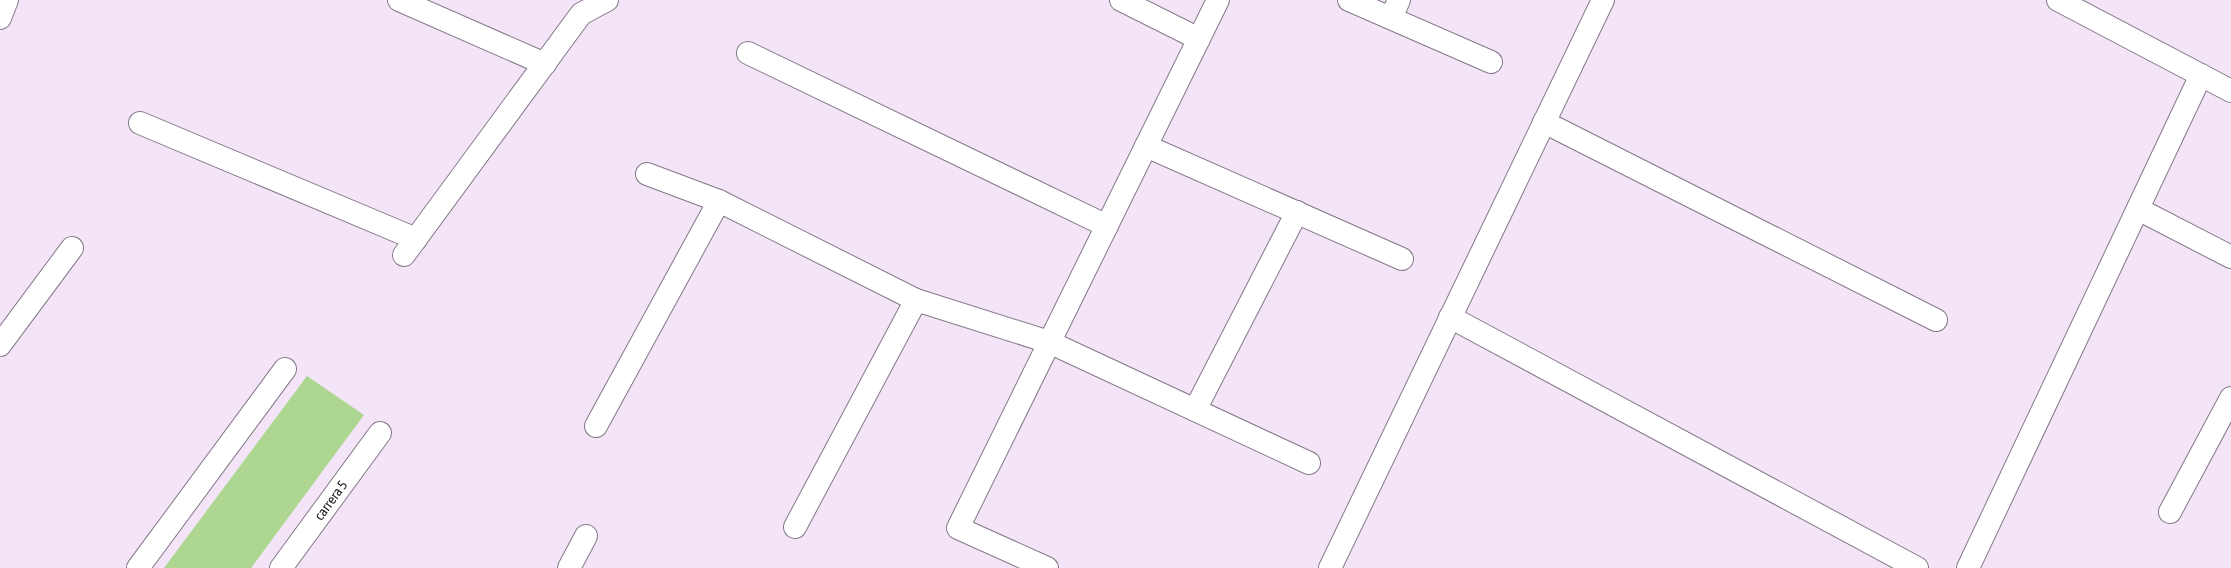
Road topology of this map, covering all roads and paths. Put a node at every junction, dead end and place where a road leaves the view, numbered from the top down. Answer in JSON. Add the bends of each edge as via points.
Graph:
{"nodes":[{"id":1,"x":6,"y":0,"type":"edge"},
{"id":2,"x":399,"y":0,"type":"edge"},
{"id":3,"x":607,"y":0,"type":"edge"},
{"id":4,"x":1121,"y":0,"type":"edge"},
{"id":5,"x":1218,"y":0,"type":"edge"},
{"id":6,"x":1349,"y":0,"type":"edge"},
{"id":7,"x":1602,"y":0,"type":"edge"},
{"id":8,"x":2058,"y":0,"type":"edge"},
{"id":9,"x":578,"y":7,"type":"edge"},
{"id":10,"x":1395,"y":9,"type":"edge"},
{"id":11,"x":0,"y":18,"type":"edge"},
{"id":12,"x":1199,"y":39,"type":"junction"},
{"id":13,"x":748,"y":53,"type":"dead end"},
{"id":14,"x":1491,"y":62,"type":"dead end"},
{"id":15,"x":545,"y":64,"type":"junction"},
{"id":16,"x":2201,"y":75,"type":"junction"},
{"id":17,"x":2231,"y":91,"type":"edge"},
{"id":18,"x":1544,"y":122,"type":"junction"},
{"id":19,"x":140,"y":123,"type":"dead end"},
{"id":20,"x":1146,"y":146,"type":"junction"},
{"id":21,"x":647,"y":174,"type":"dead end"},
{"id":22,"x":719,"y":201,"type":"junction"},
{"id":23,"x":2138,"y":209,"type":"junction"},
{"id":24,"x":1297,"y":212,"type":"junction"},
{"id":25,"x":1107,"y":226,"type":"junction"},
{"id":26,"x":72,"y":248,"type":"dead end"},
{"id":27,"x":2231,"y":257,"type":"edge"},
{"id":28,"x":1402,"y":259,"type":"dead end"},
{"id":29,"x":916,"y":300,"type":"junction"},
{"id":30,"x":1450,"y":318,"type":"junction"},
{"id":31,"x":1936,"y":320,"type":"dead end"},
{"id":32,"x":1049,"y":342,"type":"junction"},
{"id":33,"x":0,"y":345,"type":"edge"},
{"id":34,"x":285,"y":369,"type":"dead end"},
{"id":35,"x":2231,"y":398,"type":"edge"},
{"id":36,"x":1196,"y":410,"type":"junction"},
{"id":37,"x":596,"y":426,"type":"dead end"},
{"id":38,"x":380,"y":433,"type":"dead end"},
{"id":39,"x":1309,"y":463,"type":"dead end"},
{"id":40,"x":2170,"y":512,"type":"dead end"},
{"id":41,"x":795,"y":527,"type":"dead end"},
{"id":42,"x":586,"y":536,"type":"dead end"},
{"id":43,"x":138,"y":568,"type":"edge"},
{"id":44,"x":281,"y":568,"type":"edge"},
{"id":45,"x":569,"y":568,"type":"edge"},
{"id":46,"x":1047,"y":568,"type":"edge"},
{"id":47,"x":1330,"y":568,"type":"edge"},
{"id":48,"x":1917,"y":568,"type":"edge"},
{"id":49,"x":1968,"y":568,"type":"edge"}],
"edges":[{"from":1,"to":11,"type":"street"},
{"from":2,"to":15,"type":"street"},
{"from":3,"to":9,"type":"street"},
{"from":4,"to":12,"type":"street"},
{"from":5,"to":12,"type":"street"},
{"from":6,"to":10,"type":"street"},
{"from":7,"to":18,"type":"street"},
{"from":8,"to":16,"type":"street"},
{"from":9,"to":15,"type":"street"},
{"from":10,"to":14,"type":"street"},
{"from":12,"to":20,"type":"street"},
{"from":13,"to":25,"type":"street"},
{"from":15,"to":19,"type":"street","via":[[410,247]]},
{"from":16,"to":17,"type":"street"},
{"from":16,"to":23,"type":"street"},
{"from":18,"to":30,"type":"street"},
{"from":18,"to":31,"type":"street"},
{"from":20,"to":24,"type":"street"},
{"from":20,"to":25,"type":"street"},
{"from":21,"to":22,"type":"street"},
{"from":22,"to":29,"type":"street"},
{"from":22,"to":37,"type":"street"},
{"from":23,"to":27,"type":"street"},
{"from":23,"to":49,"type":"street"},
{"from":24,"to":28,"type":"street"},
{"from":24,"to":36,"type":"street"},
{"from":25,"to":32,"type":"street"},
{"from":26,"to":33,"type":"street"},
{"from":29,"to":32,"type":"street"},
{"from":29,"to":41,"type":"street"},
{"from":30,"to":47,"type":"street"},
{"from":30,"to":48,"type":"street"},
{"from":32,"to":36,"type":"street"},
{"from":32,"to":46,"type":"street","via":[[958,528]]},
{"from":34,"to":43,"type":"street"},
{"from":35,"to":40,"type":"street"},
{"from":36,"to":39,"type":"street"},
{"from":38,"to":44,"type":"street","name":"carrera 5"},
{"from":42,"to":45,"type":"street"}]}
